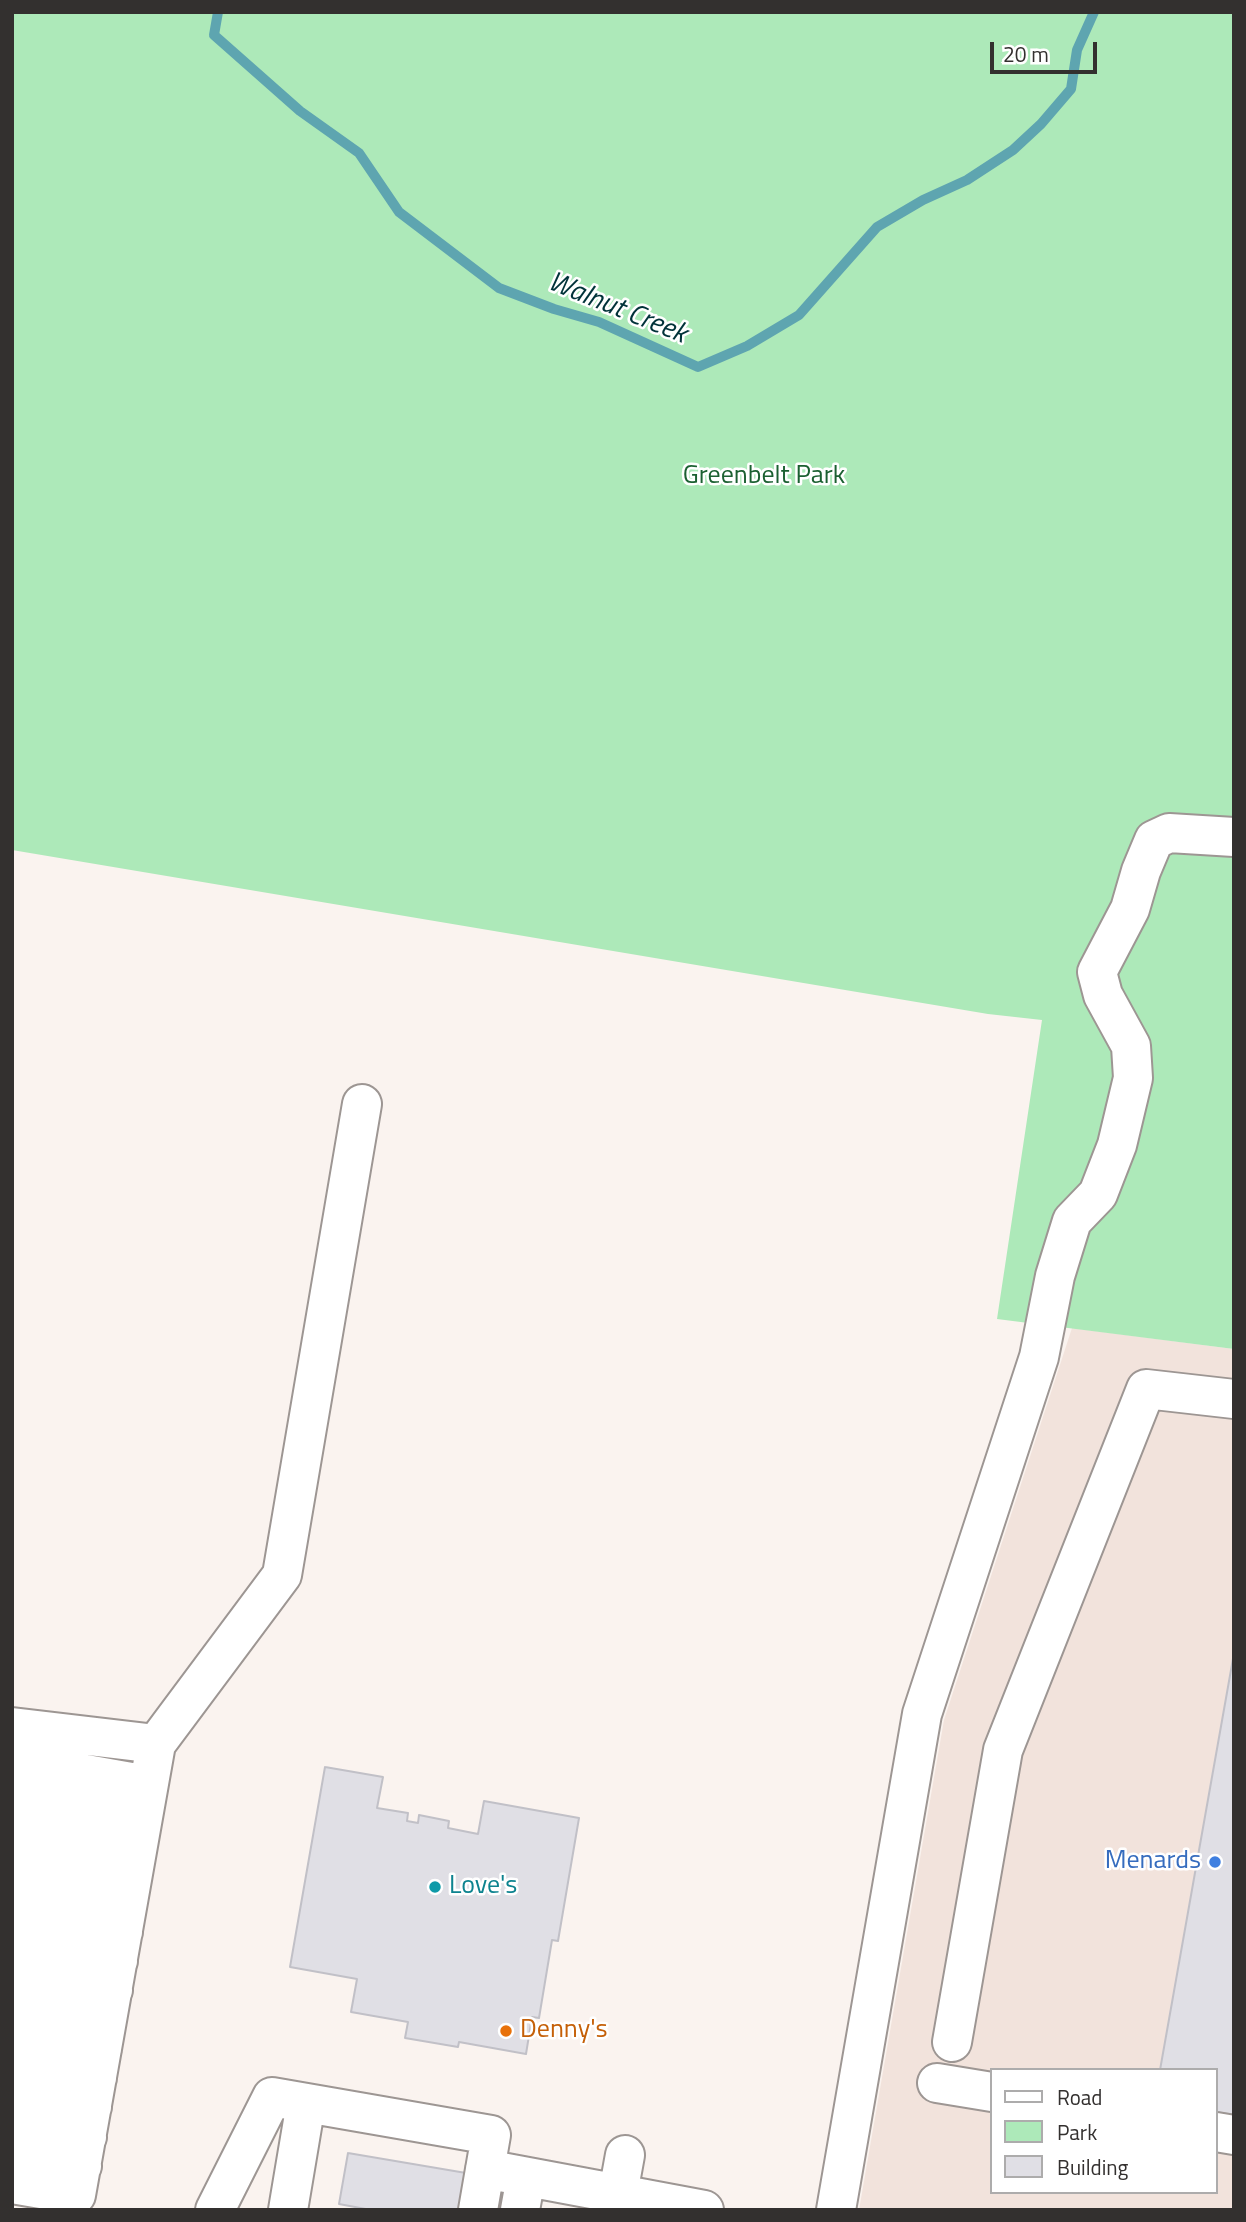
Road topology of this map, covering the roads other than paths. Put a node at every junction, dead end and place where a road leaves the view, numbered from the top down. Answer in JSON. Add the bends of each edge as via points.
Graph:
{"nodes":[{"id":1,"x":1234,"y":837,"type":"edge"},
{"id":2,"x":362,"y":1104,"type":"dead end"},
{"id":3,"x":1234,"y":1399,"type":"edge"},
{"id":4,"x":12,"y":1727,"type":"edge"},
{"id":5,"x":156,"y":1744,"type":"junction"},
{"id":6,"x":12,"y":1761,"type":"edge"},
{"id":7,"x":12,"y":1792,"type":"edge"},
{"id":8,"x":12,"y":1822,"type":"edge"},
{"id":9,"x":12,"y":1852,"type":"edge"},
{"id":10,"x":12,"y":1882,"type":"edge"},
{"id":11,"x":12,"y":1913,"type":"edge"},
{"id":12,"x":12,"y":1942,"type":"edge"},
{"id":13,"x":12,"y":1973,"type":"edge"},
{"id":14,"x":115,"y":1976,"type":"junction"},
{"id":15,"x":12,"y":2003,"type":"edge"},
{"id":16,"x":12,"y":2033,"type":"edge"},
{"id":17,"x":952,"y":2042,"type":"dead end"},
{"id":18,"x":12,"y":2063,"type":"edge"},
{"id":19,"x":937,"y":2083,"type":"dead end"},
{"id":20,"x":990,"y":2092,"type":"edge"},
{"id":21,"x":12,"y":2093,"type":"edge"},
{"id":22,"x":306,"y":2103,"type":"junction"},
{"id":23,"x":12,"y":2124,"type":"edge"},
{"id":24,"x":12,"y":2154,"type":"edge"},
{"id":25,"x":625,"y":2155,"type":"dead end"},
{"id":26,"x":485,"y":2169,"type":"junction"},
{"id":27,"x":12,"y":2184,"type":"edge"},
{"id":28,"x":523,"y":2193,"type":"edge"},
{"id":29,"x":616,"y":2202,"type":"edge"},
{"id":30,"x":215,"y":2210,"type":"edge"},
{"id":31,"x":288,"y":2210,"type":"edge"},
{"id":32,"x":478,"y":2210,"type":"edge"},
{"id":33,"x":704,"y":2210,"type":"edge"},
{"id":34,"x":836,"y":2210,"type":"edge"}],
"edges":[{"from":1,"to":34,"type":"lane","via":[[1169,833],[1154,840],[1130,909],[1097,972],[1103,995],[1131,1046],[1133,1079],[1117,1145],[1098,1194],[1072,1221],[1055,1276],[1039,1357],[922,1714]]},
{"from":2,"to":5,"type":"lane","via":[[282,1575]]},
{"from":3,"to":17,"type":"lane","via":[[1146,1389],[1003,1751]]},
{"from":4,"to":5,"type":"lane"},
{"from":5,"to":14,"type":"lane"},
{"from":6,"to":14,"type":"lane"},
{"from":7,"to":14,"type":"lane"},
{"from":8,"to":14,"type":"lane"},
{"from":9,"to":14,"type":"lane"},
{"from":10,"to":14,"type":"lane"},
{"from":11,"to":14,"type":"lane"},
{"from":12,"to":14,"type":"lane"},
{"from":13,"to":14,"type":"lane"},
{"from":14,"to":15,"type":"lane"},
{"from":14,"to":16,"type":"lane"},
{"from":14,"to":18,"type":"lane"},
{"from":14,"to":21,"type":"lane"},
{"from":14,"to":23,"type":"lane"},
{"from":14,"to":24,"type":"lane"},
{"from":14,"to":27,"type":"lane","via":[[76,2195]]},
{"from":19,"to":20,"type":"lane"},
{"from":22,"to":26,"type":"lane","via":[[491,2135]]},
{"from":22,"to":30,"type":"lane","via":[[272,2097]]},
{"from":22,"to":31,"type":"lane"},
{"from":25,"to":29,"type":"lane"},
{"from":26,"to":28,"type":"lane"},
{"from":26,"to":32,"type":"lane"},
{"from":28,"to":29,"type":"lane"},
{"from":29,"to":33,"type":"lane"}]}
